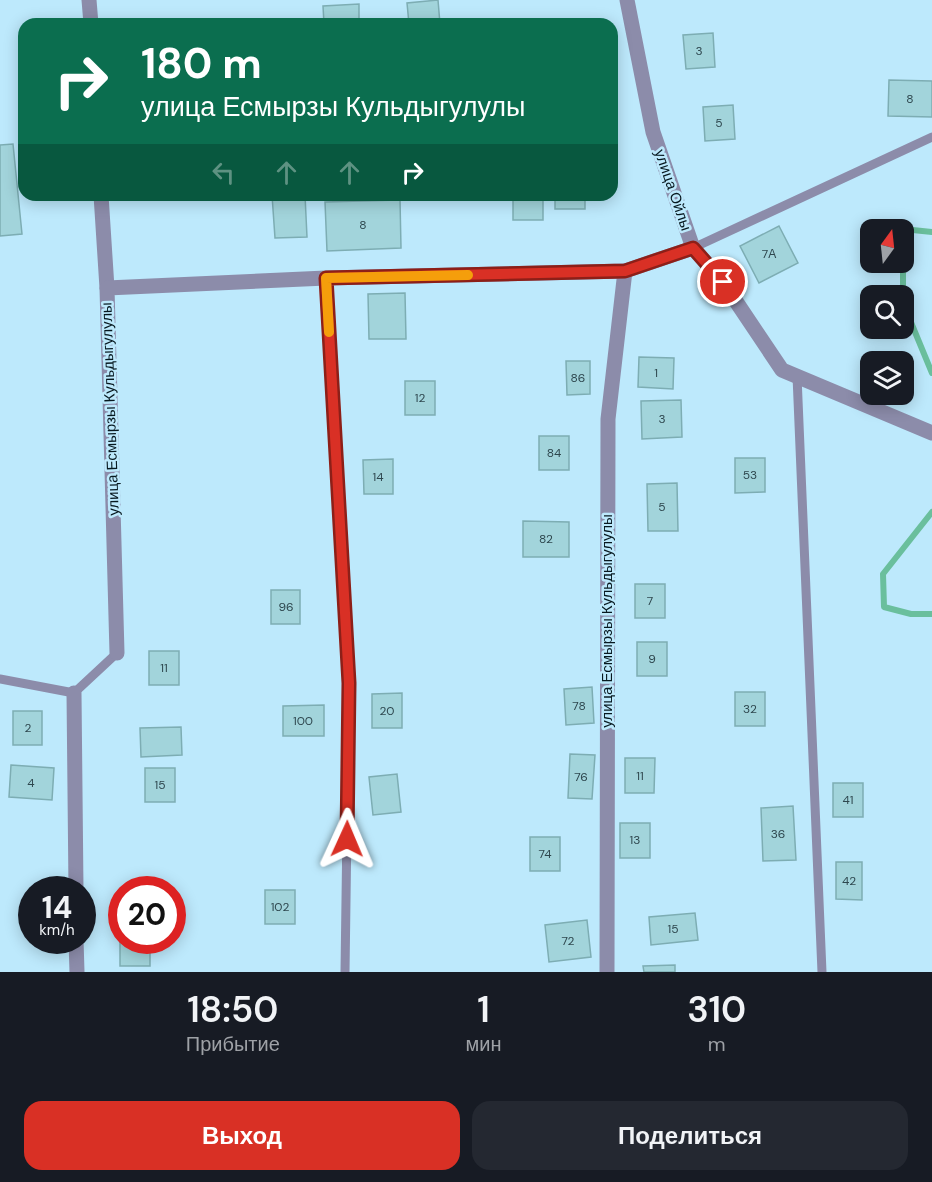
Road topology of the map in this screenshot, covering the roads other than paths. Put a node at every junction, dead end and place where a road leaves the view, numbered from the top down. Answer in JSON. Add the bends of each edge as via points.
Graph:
{"nodes":[{"id":1,"x":89,"y":0,"type":"edge"},
{"id":2,"x":627,"y":0,"type":"edge"},
{"id":3,"x":90,"y":18,"type":"edge"},
{"id":4,"x":932,"y":137,"type":"edge"},
{"id":5,"x":101,"y":201,"type":"edge"},
{"id":6,"x":693,"y":248,"type":"junction"},
{"id":7,"x":625,"y":271,"type":"junction"},
{"id":8,"x":326,"y":278,"type":"junction"},
{"id":9,"x":107,"y":288,"type":"junction"},
{"id":10,"x":797,"y":376,"type":"junction"},
{"id":11,"x":932,"y":433,"type":"edge"},
{"id":12,"x":117,"y":653,"type":"joint"},
{"id":13,"x":0,"y":679,"type":"edge"},
{"id":14,"x":74,"y":693,"type":"junction"},
{"id":15,"x":76,"y":876,"type":"edge"},
{"id":16,"x":76,"y":954,"type":"edge"},
{"id":17,"x":77,"y":972,"type":"edge"},
{"id":18,"x":345,"y":972,"type":"edge"},
{"id":19,"x":607,"y":972,"type":"edge"},
{"id":20,"x":822,"y":972,"type":"edge"}],
"edges":[{"from":1,"to":3,"type":"street"},
{"from":2,"to":6,"type":"street","name":"улица Ойлы","via":[[653,132]]},
{"from":4,"to":6,"type":"lane"},
{"from":5,"to":9,"type":"street"},
{"from":6,"to":7,"type":"street","name":"улица Есмырзы Кульдыгулулы"},
{"from":6,"to":10,"type":"street","name":"улица Ойлы","via":[[723,282],[782,370]]},
{"from":7,"to":8,"type":"street","name":"улица Есмырзы Кульдыгулулы"},
{"from":7,"to":19,"type":"street","name":"улица Есмырзы Кульдыгулулы","via":[[608,419]]},
{"from":8,"to":9,"type":"street","name":"улица Есмырзы Кульдыгулулы"},
{"from":8,"to":18,"type":"lane","via":[[349,683]]},
{"from":9,"to":12,"type":"street","name":"улица Есмырзы Кульдыгулулы"},
{"from":10,"to":11,"type":"street","name":"улица Ойлы"},
{"from":10,"to":20,"type":"lane"},
{"from":12,"to":14,"type":"lane"},
{"from":13,"to":14,"type":"lane"},
{"from":14,"to":15,"type":"street"},
{"from":16,"to":17,"type":"street"}]}
